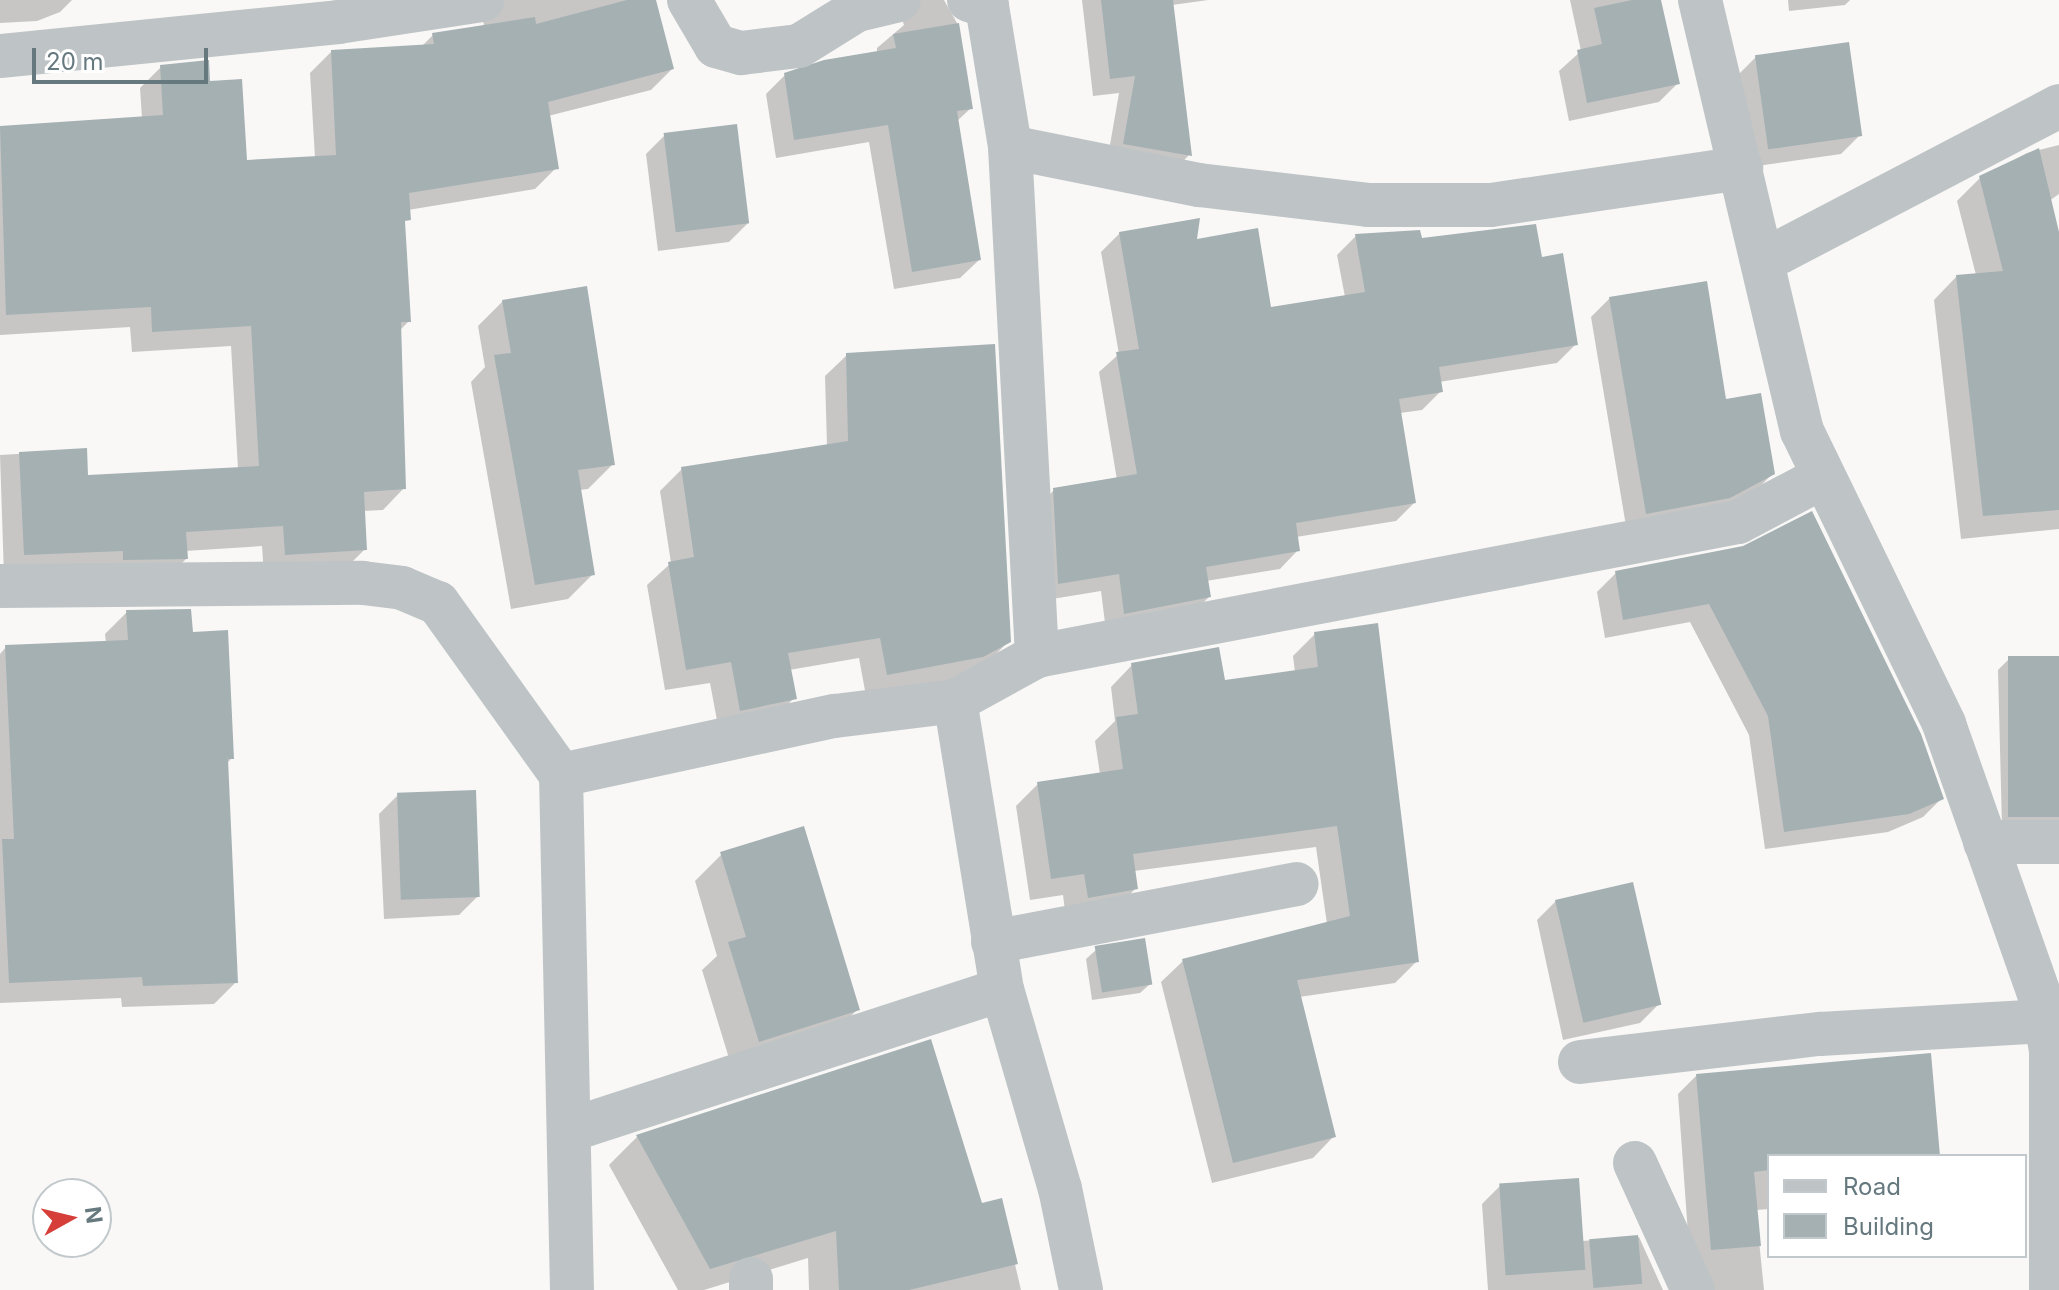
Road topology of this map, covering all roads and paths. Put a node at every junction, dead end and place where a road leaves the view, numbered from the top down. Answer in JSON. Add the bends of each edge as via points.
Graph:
{"nodes":[{"id":1,"x":482,"y":0,"type":"edge"},
{"id":2,"x":689,"y":0,"type":"edge"},
{"id":3,"x":899,"y":0,"type":"edge"},
{"id":4,"x":969,"y":0,"type":"edge"},
{"id":5,"x":1700,"y":0,"type":"edge"},
{"id":6,"x":336,"y":11,"type":"edge"},
{"id":7,"x":0,"y":56,"type":"edge"},
{"id":8,"x":2059,"y":106,"type":"edge"},
{"id":9,"x":1010,"y":147,"type":"junction"},
{"id":10,"x":1741,"y":168,"type":"junction"},
{"id":11,"x":1761,"y":257,"type":"junction"},
{"id":12,"x":1821,"y":478,"type":"junction"},
{"id":13,"x":0,"y":586,"type":"edge"},
{"id":14,"x":1037,"y":656,"type":"junction"},
{"id":15,"x":955,"y":701,"type":"junction"},
{"id":16,"x":561,"y":775,"type":"junction"},
{"id":17,"x":1985,"y":842,"type":"junction"},
{"id":18,"x":2059,"y":842,"type":"edge"},
{"id":19,"x":1297,"y":884,"type":"dead end"},
{"id":20,"x":993,"y":942,"type":"junction"},
{"id":21,"x":1002,"y":990,"type":"junction"},
{"id":22,"x":2046,"y":1021,"type":"junction"},
{"id":23,"x":1580,"y":1062,"type":"dead end"},
{"id":24,"x":570,"y":1130,"type":"junction"},
{"id":25,"x":1635,"y":1163,"type":"dead end"},
{"id":26,"x":572,"y":1290,"type":"edge"},
{"id":27,"x":1081,"y":1290,"type":"edge"},
{"id":28,"x":1693,"y":1290,"type":"edge"},
{"id":29,"x":2051,"y":1290,"type":"edge"}],
"edges":[{"from":1,"to":6,"type":"street"},
{"from":2,"to":3,"type":"street","via":[[716,46],[741,53],[799,46],[857,10]]},
{"from":4,"to":9,"type":"street","via":[[987,6]]},
{"from":5,"to":10,"type":"street"},
{"from":6,"to":7,"type":"street"},
{"from":8,"to":11,"type":"street","via":[[1780,252]]},
{"from":9,"to":10,"type":"street","via":[[1199,185],[1368,205],[1491,205]]},
{"from":9,"to":14,"type":"street"},
{"from":10,"to":11,"type":"street"},
{"from":11,"to":12,"type":"street","via":[[1802,431]]},
{"from":12,"to":14,"type":"street","via":[[1738,522]]},
{"from":12,"to":17,"type":"street","via":[[1896,618],[1944,724]]},
{"from":13,"to":16,"type":"street","via":[[363,583],[402,588],[438,603]]},
{"from":14,"to":15,"type":"street"},
{"from":15,"to":16,"type":"street","via":[[835,716]]},
{"from":15,"to":20,"type":"street"},
{"from":16,"to":24,"type":"street"},
{"from":17,"to":18,"type":"street"},
{"from":17,"to":22,"type":"street"},
{"from":19,"to":20,"type":"street"},
{"from":20,"to":21,"type":"street"},
{"from":21,"to":24,"type":"street"},
{"from":21,"to":27,"type":"street","via":[[1060,1189]]},
{"from":22,"to":23,"type":"street","via":[[1820,1034]]},
{"from":22,"to":29,"type":"street"},
{"from":24,"to":26,"type":"street"},
{"from":25,"to":28,"type":"street"}]}
